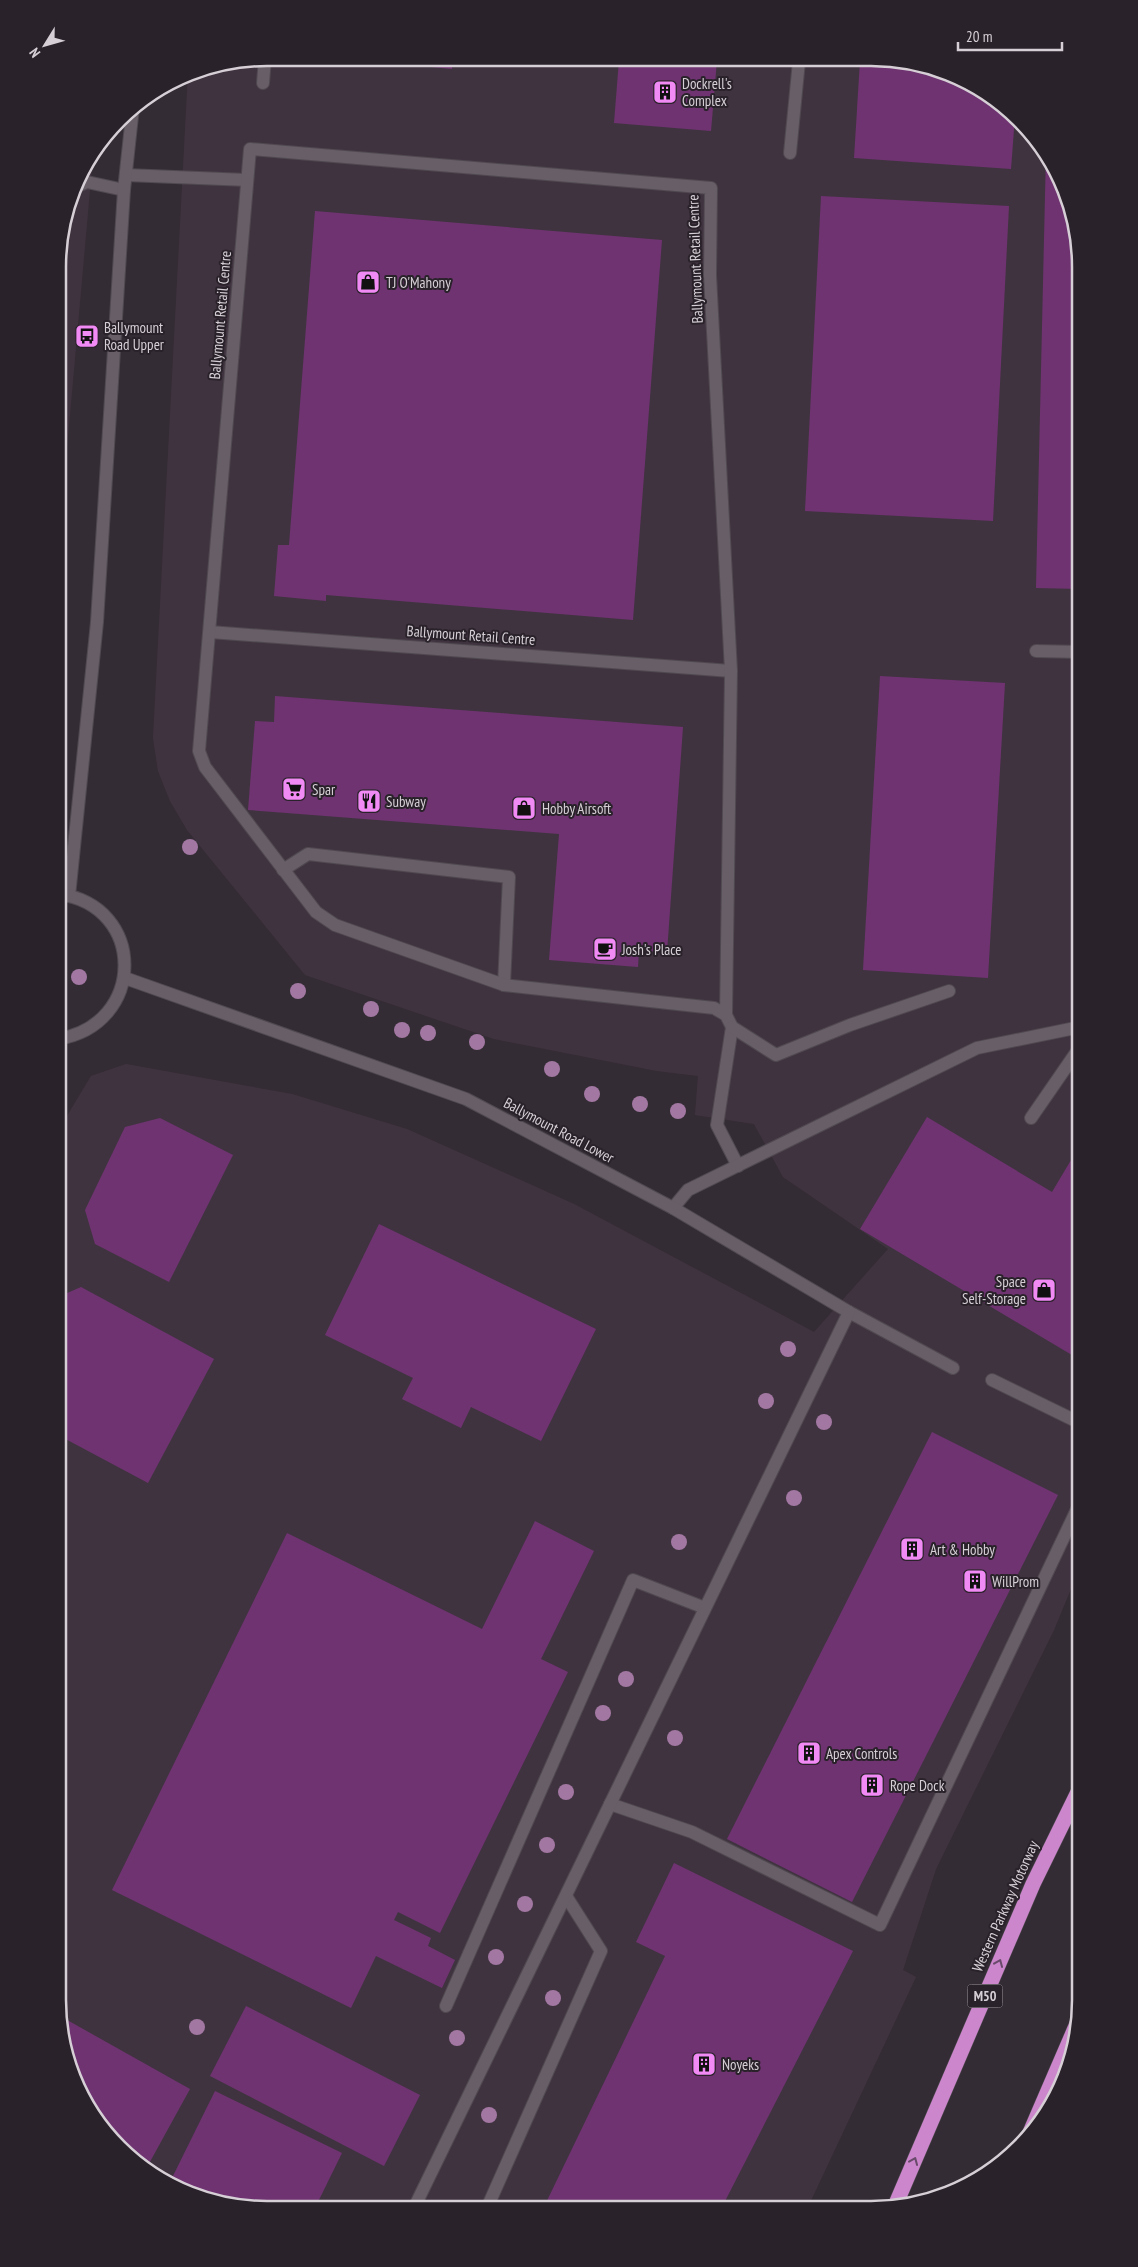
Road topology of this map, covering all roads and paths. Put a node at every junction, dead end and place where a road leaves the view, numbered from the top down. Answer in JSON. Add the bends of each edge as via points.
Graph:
{"nodes":[{"id":1,"x":264,"y":66,"type":"edge"},
{"id":2,"x":799,"y":66,"type":"edge"},
{"id":3,"x":263,"y":83,"type":"dead end"},
{"id":4,"x":132,"y":119,"type":"edge"},
{"id":5,"x":790,"y":153,"type":"dead end"},
{"id":6,"x":126,"y":175,"type":"junction"},
{"id":7,"x":247,"y":180,"type":"junction"},
{"id":8,"x":85,"y":183,"type":"edge"},
{"id":9,"x":124,"y":190,"type":"junction"},
{"id":10,"x":210,"y":632,"type":"junction"},
{"id":11,"x":1036,"y":651,"type":"dead end"},
{"id":12,"x":1072,"y":652,"type":"edge"},
{"id":13,"x":731,"y":671,"type":"junction"},
{"id":14,"x":284,"y":870,"type":"junction"},
{"id":15,"x":66,"y":878,"type":"edge"},
{"id":16,"x":66,"y":896,"type":"edge"},
{"id":17,"x":125,"y":978,"type":"junction"},
{"id":18,"x":504,"y":985,"type":"junction"},
{"id":19,"x":949,"y":992,"type":"dead end"},
{"id":20,"x":726,"y":1015,"type":"junction"},
{"id":21,"x":732,"y":1028,"type":"junction"},
{"id":22,"x":1072,"y":1030,"type":"edge"},
{"id":23,"x":66,"y":1037,"type":"edge"},
{"id":24,"x":1072,"y":1059,"type":"edge"},
{"id":25,"x":1031,"y":1118,"type":"dead end"},
{"id":26,"x":738,"y":1166,"type":"junction"},
{"id":27,"x":673,"y":1208,"type":"junction"},
{"id":28,"x":849,"y":1312,"type":"junction"},
{"id":29,"x":952,"y":1368,"type":"dead end"},
{"id":30,"x":992,"y":1380,"type":"dead end"},
{"id":31,"x":1072,"y":1419,"type":"edge"},
{"id":32,"x":1072,"y":1520,"type":"edge"},
{"id":33,"x":705,"y":1608,"type":"junction"},
{"id":34,"x":610,"y":1804,"type":"junction"},
{"id":35,"x":1072,"y":1804,"type":"edge"},
{"id":36,"x":566,"y":1896,"type":"junction"},
{"id":37,"x":446,"y":2006,"type":"dead end"},
{"id":38,"x":1065,"y":2051,"type":"edge"},
{"id":39,"x":1042,"y":2104,"type":"edge"},
{"id":40,"x":898,"y":2199,"type":"edge"},
{"id":41,"x":417,"y":2201,"type":"edge"},
{"id":42,"x":490,"y":2201,"type":"edge"}],
"edges":[{"from":1,"to":3,"type":"street"},
{"from":2,"to":5,"type":"street"},
{"from":4,"to":6,"type":"street"},
{"from":6,"to":7,"type":"street"},
{"from":6,"to":9,"type":"street"},
{"from":7,"to":10,"type":"street","name":"Ballymount Retail Centre"},
{"from":7,"to":13,"type":"street","name":"Ballymount Retail Centre","via":[[250,149],[711,188],[710,275]]},
{"from":8,"to":9,"type":"street"},
{"from":9,"to":15,"type":"street","via":[[97,622]]},
{"from":10,"to":13,"type":"street","name":"Ballymount Retail Centre"},
{"from":10,"to":14,"type":"street","name":"Ballymount Retail Centre","via":[[200,751],[205,767]]},
{"from":11,"to":12,"type":"street"},
{"from":13,"to":20,"type":"street","name":"Ballymount Retail Centre"},
{"from":14,"to":18,"type":"street","name":"Ballymount Retail Centre","via":[[316,912],[334,925]]},
{"from":14,"to":18,"type":"street","via":[[308,854],[509,878]]},
{"from":16,"to":17,"type":"street","via":[[92,905],[112,924],[123,949]]},
{"from":17,"to":23,"type":"street","via":[[117,1001],[103,1020],[83,1033]]},
{"from":17,"to":27,"type":"street","name":"Ballymount Road Lower","via":[[466,1099]]},
{"from":18,"to":20,"type":"street","name":"Ballymount Retail Centre","via":[[714,1008]]},
{"from":19,"to":21,"type":"street","via":[[850,1025],[776,1056]]},
{"from":20,"to":21,"type":"street","name":"Ballymount Retail Centre"},
{"from":21,"to":26,"type":"street","via":[[717,1125]]},
{"from":22,"to":26,"type":"street","via":[[978,1048]]},
{"from":24,"to":25,"type":"street"},
{"from":26,"to":27,"type":"street","via":[[688,1190]]},
{"from":27,"to":28,"type":"street","name":"Ballymount Road Lower"},
{"from":28,"to":29,"type":"street","name":"Ballymount Road Lower"},
{"from":28,"to":33,"type":"street"},
{"from":30,"to":31,"type":"street"},
{"from":32,"to":34,"type":"street","via":[[880,1925],[692,1832]]},
{"from":33,"to":34,"type":"street"},
{"from":33,"to":37,"type":"street","via":[[634,1580]]},
{"from":34,"to":36,"type":"street"},
{"from":40,"to":35,"type":"highway","name":"Western Parkway Motorway","number":"M50","one_way":true,"via":[[1033,1884]]},
{"from":36,"to":41,"type":"street"},
{"from":36,"to":42,"type":"street","via":[[601,1951]]},
{"from":38,"to":39,"type":"highway"}]}
